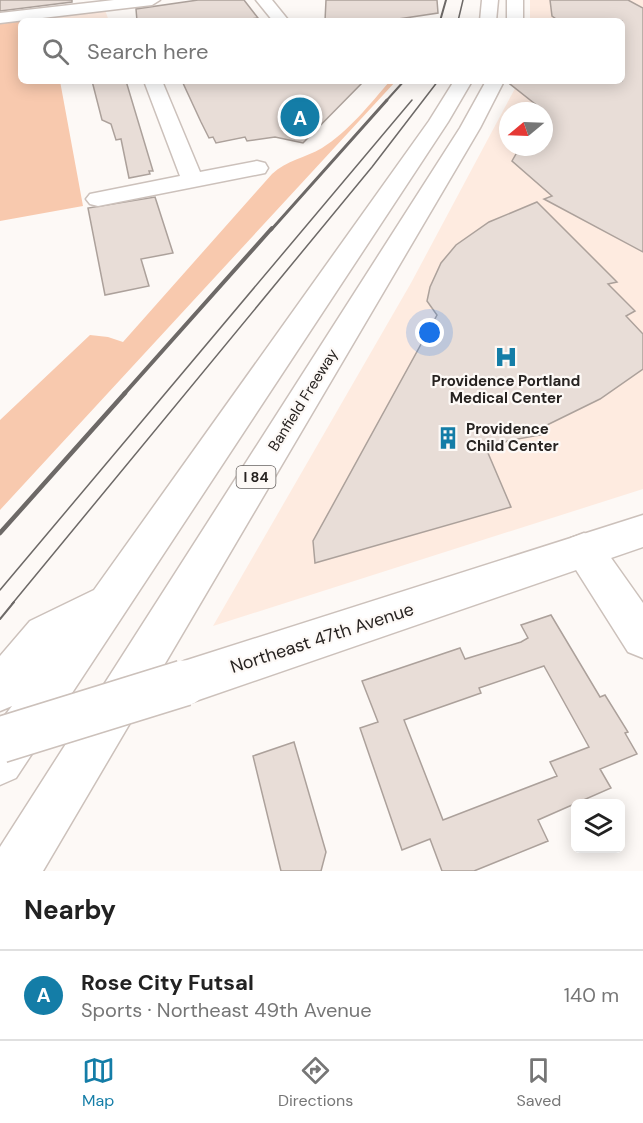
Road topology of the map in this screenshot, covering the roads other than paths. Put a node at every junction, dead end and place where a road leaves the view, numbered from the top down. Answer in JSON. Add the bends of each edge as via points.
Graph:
{"nodes":[{"id":1,"x":152,"y":0,"type":"edge"},
{"id":2,"x":264,"y":0,"type":"edge"},
{"id":3,"x":490,"y":0,"type":"edge"},
{"id":4,"x":515,"y":0,"type":"edge"},
{"id":5,"x":122,"y":3,"type":"junction"},
{"id":6,"x":0,"y":18,"type":"edge"},
{"id":7,"x":128,"y":18,"type":"edge"},
{"id":8,"x":279,"y":18,"type":"edge"},
{"id":9,"x":488,"y":18,"type":"edge"},
{"id":10,"x":515,"y":18,"type":"edge"},
{"id":11,"x":154,"y":84,"type":"edge"},
{"id":12,"x":461,"y":84,"type":"edge"},
{"id":13,"x":493,"y":84,"type":"edge"},
{"id":14,"x":257,"y":168,"type":"dead end"},
{"id":15,"x":193,"y":182,"type":"junction"},
{"id":16,"x":98,"y":199,"type":"dead end"},
{"id":17,"x":643,"y":531,"type":"edge"},
{"id":18,"x":584,"y":550,"type":"junction"},
{"id":19,"x":110,"y":602,"type":"junction"},
{"id":20,"x":643,"y":638,"type":"edge"},
{"id":21,"x":0,"y":689,"type":"edge"},
{"id":22,"x":0,"y":740,"type":"edge"},
{"id":23,"x":0,"y":762,"type":"edge"},
{"id":24,"x":14,"y":871,"type":"edge"}],
"edges":[{"from":1,"to":5,"type":"main road"},
{"from":2,"to":8,"type":"main road"},
{"from":3,"to":9,"type":"main road"},
{"from":4,"to":10,"type":"main road"},
{"from":5,"to":6,"type":"main road"},
{"from":5,"to":7,"type":"main road"},
{"from":11,"to":15,"type":"main road"},
{"from":12,"to":19,"type":"main road"},
{"from":13,"to":24,"type":"main road","name":"Banfield Freeway","number":"I 84","via":[[465,137]]},
{"from":14,"to":15,"type":"main road"},
{"from":15,"to":16,"type":"main road"},
{"from":17,"to":18,"type":"main road","name":"Northeast 47th Avenue"},
{"from":18,"to":20,"type":"main road"},
{"from":18,"to":22,"type":"main road","name":"Northeast 47th Avenue","bridge":true},
{"from":19,"to":21,"type":"main road","via":[[45,634]]},
{"from":19,"to":23,"type":"main road"}]}
